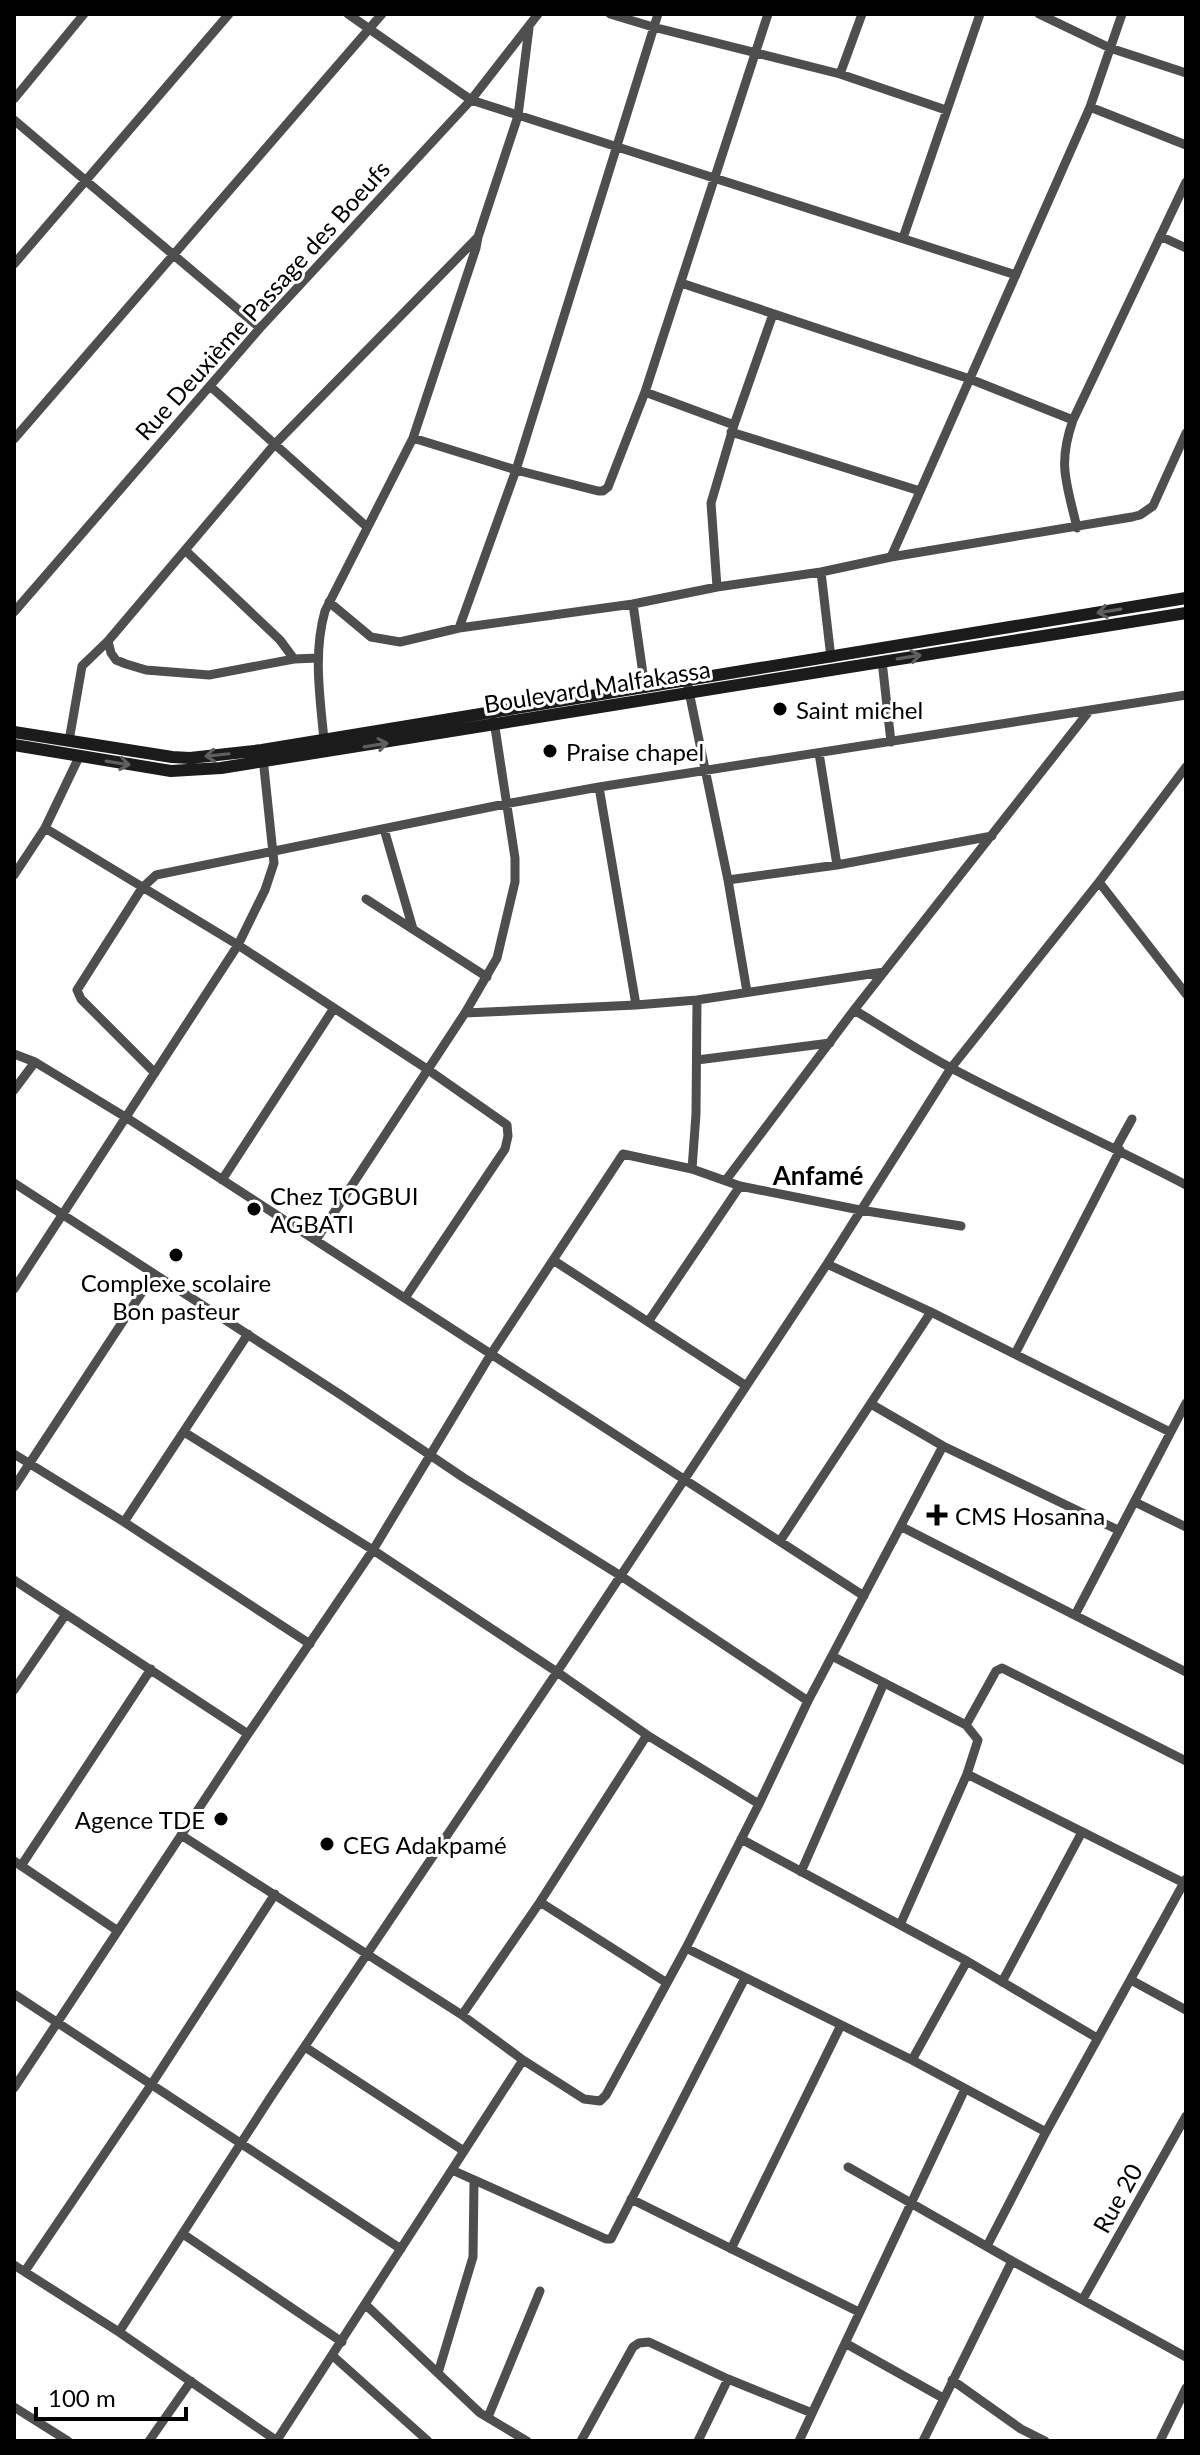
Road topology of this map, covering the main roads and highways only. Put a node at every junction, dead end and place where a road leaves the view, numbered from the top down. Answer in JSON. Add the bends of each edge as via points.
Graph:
{"nodes":[{"id":1,"x":1186,"y":598,"type":"edge"},
{"id":2,"x":1186,"y":613,"type":"edge"},
{"id":3,"x":689,"y":688,"type":"junction"},
{"id":4,"x":494,"y":720,"type":"junction"},
{"id":5,"x":14,"y":732,"type":"edge"},
{"id":6,"x":14,"y":745,"type":"edge"},
{"id":7,"x":263,"y":757,"type":"junction"}],
"edges":[{"from":1,"to":3,"type":"main road","name":"Boulevard Malfakassa","one_way":true,"via":[[831,658]]},
{"from":3,"to":2,"type":"main road","name":"Boulevard Malfakassa","one_way":true},
{"from":3,"to":4,"type":"main road","name":"Boulevard Malfakassa"},
{"from":3,"to":4,"type":"main road","name":"Boulevard Malfakassa","via":[[645,688]]},
{"from":7,"to":4,"type":"main road","name":"Boulevard Malfakassa","one_way":true},
{"from":4,"to":7,"type":"main road","name":"Boulevard Malfakassa","via":[[324,740]]},
{"from":7,"to":5,"type":"main road","name":"Boulevard Malfakassa","one_way":true,"via":[[172,757]]},
{"from":6,"to":7,"type":"main road","name":"Boulevard Malfakassa","one_way":true,"via":[[189,772]]}]}
